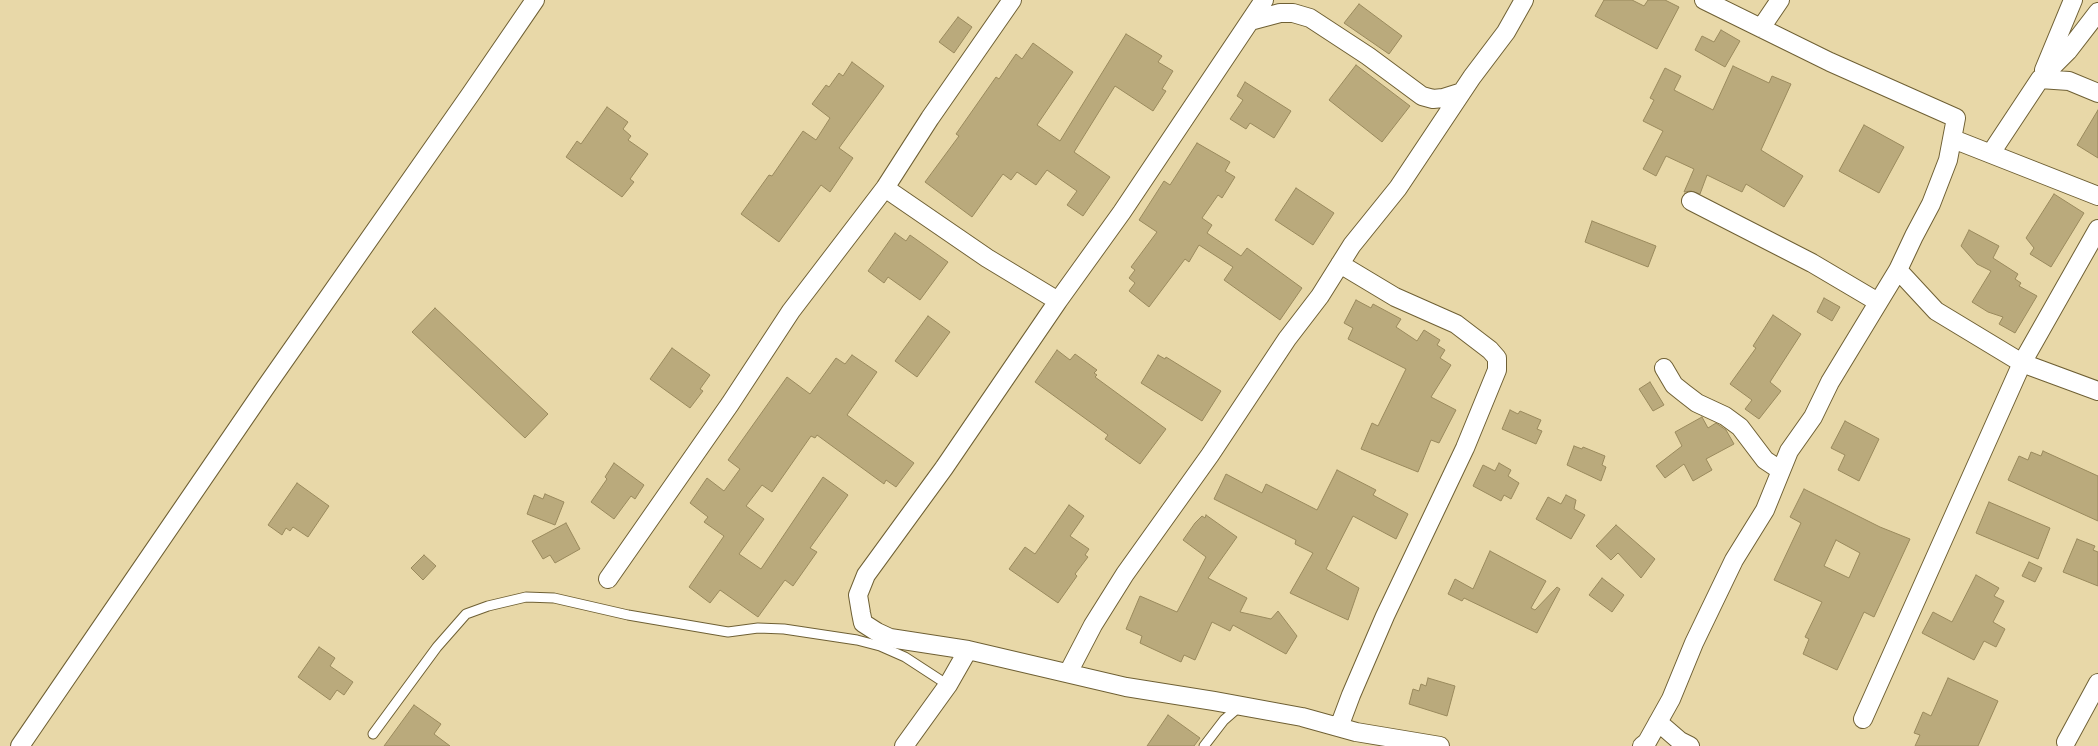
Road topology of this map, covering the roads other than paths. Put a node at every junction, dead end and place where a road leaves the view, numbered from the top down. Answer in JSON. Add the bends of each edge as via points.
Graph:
{"nodes":[{"id":1,"x":534,"y":0,"type":"edge"},
{"id":2,"x":1012,"y":0,"type":"edge"},
{"id":3,"x":1264,"y":0,"type":"edge"},
{"id":4,"x":1524,"y":0,"type":"edge"},
{"id":5,"x":1704,"y":0,"type":"edge"},
{"id":6,"x":1780,"y":0,"type":"edge"},
{"id":7,"x":2073,"y":0,"type":"edge"},
{"id":8,"x":2098,"y":12,"type":"edge"},
{"id":9,"x":1250,"y":21,"type":"junction"},
{"id":10,"x":1761,"y":28,"type":"junction"},
{"id":11,"x":2040,"y":79,"type":"junction"},
{"id":12,"x":1462,"y":92,"type":"junction"},
{"id":13,"x":2098,"y":93,"type":"edge"},
{"id":14,"x":1953,"y":139,"type":"junction"},
{"id":15,"x":1990,"y":153,"type":"junction"},
{"id":16,"x":885,"y":188,"type":"junction"},
{"id":17,"x":2098,"y":196,"type":"edge"},
{"id":18,"x":1691,"y":201,"type":"dead end"},
{"id":19,"x":2098,"y":229,"type":"edge"},
{"id":20,"x":1340,"y":264,"type":"junction"},
{"id":21,"x":1898,"y":270,"type":"junction"},
{"id":22,"x":1058,"y":301,"type":"junction"},
{"id":23,"x":1878,"y":302,"type":"junction"},
{"id":24,"x":2022,"y":363,"type":"junction"},
{"id":25,"x":1664,"y":368,"type":"dead end"},
{"id":26,"x":2098,"y":391,"type":"edge"},
{"id":27,"x":1780,"y":470,"type":"junction"},
{"id":28,"x":608,"y":579,"type":"dead end"},
{"id":29,"x":968,"y":650,"type":"junction"},
{"id":30,"x":1068,"y":673,"type":"junction"},
{"id":31,"x":2098,"y":683,"type":"edge"},
{"id":32,"x":948,"y":685,"type":"junction"},
{"id":33,"x":1240,"y":706,"type":"junction"},
{"id":34,"x":1863,"y":719,"type":"dead end"},
{"id":35,"x":1658,"y":722,"type":"junction"},
{"id":36,"x":1339,"y":727,"type":"junction"},
{"id":37,"x":373,"y":734,"type":"dead end"},
{"id":38,"x":2066,"y":742,"type":"dead end"},
{"id":39,"x":20,"y":746,"type":"edge"},
{"id":40,"x":904,"y":746,"type":"edge"},
{"id":41,"x":1204,"y":746,"type":"edge"},
{"id":42,"x":1440,"y":746,"type":"edge"},
{"id":43,"x":1642,"y":746,"type":"edge"},
{"id":44,"x":1690,"y":746,"type":"edge"}],
"edges":[{"from":1,"to":39,"type":"street"},
{"from":2,"to":16,"type":"street"},
{"from":3,"to":9,"type":"street"},
{"from":4,"to":12,"type":"street","via":[[1506,32]]},
{"from":5,"to":10,"type":"street"},
{"from":6,"to":10,"type":"street"},
{"from":7,"to":11,"type":"street"},
{"from":8,"to":11,"type":"street","via":[[2068,51]]},
{"from":9,"to":12,"type":"street","via":[[1280,13],[1293,13],[1310,18],[1422,96],[1433,99]]},
{"from":9,"to":22,"type":"street","via":[[1122,212]]},
{"from":10,"to":14,"type":"street","via":[[1956,118]]},
{"from":11,"to":13,"type":"street","via":[[2069,81]]},
{"from":11,"to":15,"type":"street"},
{"from":12,"to":20,"type":"street","via":[[1398,188]]},
{"from":14,"to":15,"type":"street"},
{"from":14,"to":21,"type":"street","via":[[1932,204]]},
{"from":15,"to":17,"type":"street"},
{"from":16,"to":22,"type":"street","via":[[987,258]]},
{"from":16,"to":28,"type":"street","via":[[791,311],[730,404]]},
{"from":18,"to":23,"type":"street","via":[[1812,263]]},
{"from":19,"to":24,"type":"street"},
{"from":20,"to":30,"type":"street","via":[[1210,455],[1125,574],[1093,625]]},
{"from":20,"to":36,"type":"street","via":[[1395,297],[1456,324],[1490,350],[1497,358],[1497,370],[1465,448],[1385,616]]},
{"from":21,"to":23,"type":"street"},
{"from":21,"to":24,"type":"street","via":[[1936,311]]},
{"from":22,"to":29,"type":"street","via":[[944,468],[866,575],[858,595],[863,623],[877,632],[890,638]]},
{"from":23,"to":27,"type":"street"},
{"from":24,"to":26,"type":"street"},
{"from":24,"to":34,"type":"street"},
{"from":25,"to":27,"type":"street","via":[[1674,385],[1697,403],[1725,416],[1740,427],[1765,460]]},
{"from":27,"to":35,"type":"street","via":[[1765,510],[1734,560],[1694,643],[1671,699]]},
{"from":29,"to":30,"type":"street"},
{"from":29,"to":32,"type":"street"},
{"from":30,"to":33,"type":"street","via":[[1126,687]]},
{"from":31,"to":38,"type":"street"},
{"from":32,"to":37,"type":"lane","via":[[905,657],[880,646],[839,636],[758,628],[728,632],[628,615],[554,598],[526,597],[466,614],[437,647]]},
{"from":32,"to":40,"type":"street"},
{"from":33,"to":36,"type":"street","via":[[1302,717]]},
{"from":33,"to":41,"type":"lane","via":[[1224,720]]},
{"from":35,"to":43,"type":"street"},
{"from":35,"to":44,"type":"street"},
{"from":36,"to":42,"type":"street"}]}
